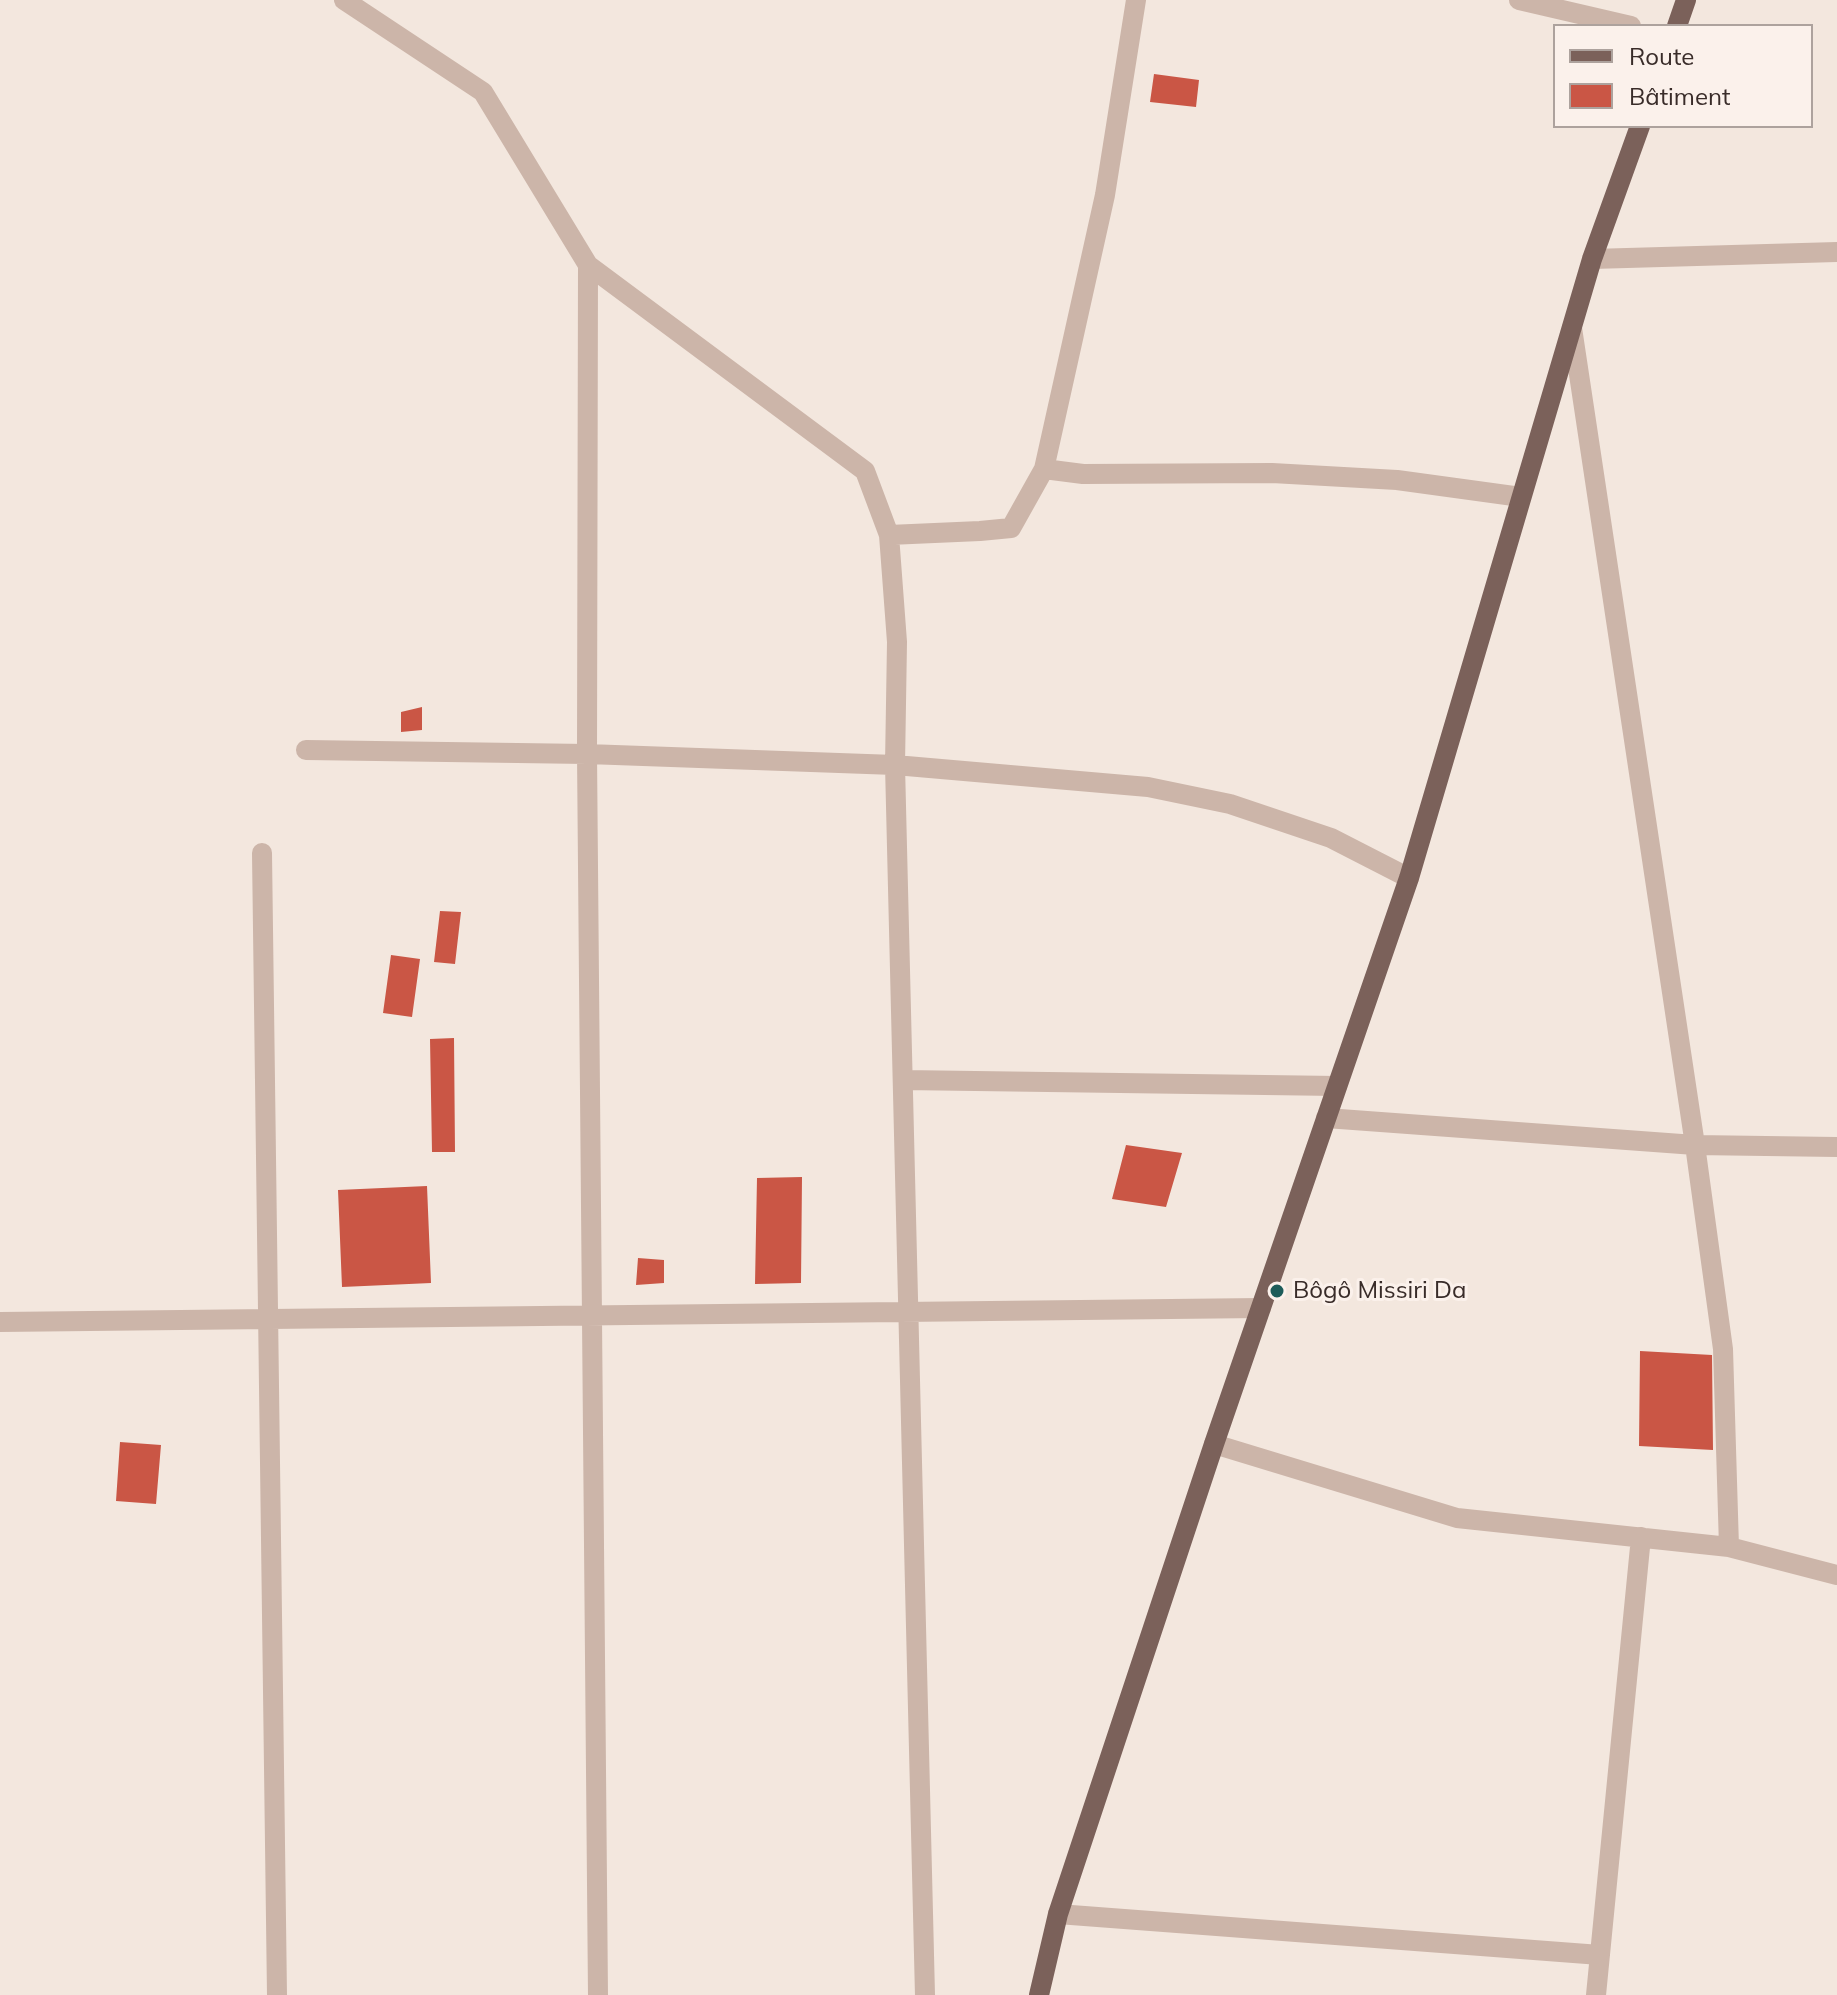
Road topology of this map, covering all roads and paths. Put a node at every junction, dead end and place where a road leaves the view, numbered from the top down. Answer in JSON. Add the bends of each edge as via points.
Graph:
{"nodes":[{"id":1,"x":344,"y":0,"type":"edge"},
{"id":2,"x":1136,"y":0,"type":"edge"},
{"id":3,"x":1519,"y":0,"type":"edge"},
{"id":4,"x":1686,"y":0,"type":"edge"},
{"id":5,"x":1622,"y":24,"type":"edge"},
{"id":6,"x":1678,"y":24,"type":"edge"},
{"id":7,"x":1639,"y":128,"type":"edge"},
{"id":8,"x":1837,"y":252,"type":"edge"},
{"id":9,"x":1592,"y":259,"type":"junction"},
{"id":10,"x":588,"y":265,"type":"junction"},
{"id":11,"x":1572,"y":328,"type":"junction"},
{"id":12,"x":1044,"y":469,"type":"junction"},
{"id":13,"x":1521,"y":497,"type":"junction"},
{"id":14,"x":889,"y":535,"type":"junction"},
{"id":15,"x":306,"y":750,"type":"dead end"},
{"id":16,"x":587,"y":754,"type":"junction"},
{"id":17,"x":895,"y":765,"type":"junction"},
{"id":18,"x":262,"y":853,"type":"dead end"},
{"id":19,"x":1409,"y":878,"type":"junction"},
{"id":20,"x":903,"y":1080,"type":"junction"},
{"id":21,"x":1337,"y":1086,"type":"junction"},
{"id":22,"x":1326,"y":1118,"type":"junction"},
{"id":23,"x":1695,"y":1145,"type":"junction"},
{"id":24,"x":1837,"y":1147,"type":"edge"},
{"id":25,"x":1261,"y":1308,"type":"junction"},
{"id":26,"x":908,"y":1312,"type":"junction"},
{"id":27,"x":592,"y":1315,"type":"junction"},
{"id":28,"x":269,"y":1319,"type":"junction"},
{"id":29,"x":0,"y":1322,"type":"edge"},
{"id":30,"x":1214,"y":1444,"type":"junction"},
{"id":31,"x":1641,"y":1537,"type":"junction"},
{"id":32,"x":1729,"y":1547,"type":"junction"},
{"id":33,"x":1837,"y":1575,"type":"edge"},
{"id":34,"x":1058,"y":1914,"type":"junction"},
{"id":35,"x":1600,"y":1955,"type":"junction"},
{"id":36,"x":277,"y":1995,"type":"edge"},
{"id":37,"x":598,"y":1995,"type":"edge"},
{"id":38,"x":925,"y":1995,"type":"edge"},
{"id":39,"x":1039,"y":1995,"type":"edge"},
{"id":40,"x":1596,"y":1995,"type":"edge"}],
"edges":[{"from":1,"to":10,"type":"street","via":[[483,92]]},
{"from":2,"to":12,"type":"street","via":[[1105,195]]},
{"from":3,"to":5,"type":"street"},
{"from":4,"to":6,"type":"main road"},
{"from":7,"to":9,"type":"main road"},
{"from":8,"to":9,"type":"street"},
{"from":9,"to":11,"type":"main road"},
{"from":10,"to":14,"type":"street","via":[[865,471]]},
{"from":10,"to":16,"type":"street"},
{"from":11,"to":13,"type":"main road"},
{"from":11,"to":23,"type":"street"},
{"from":12,"to":13,"type":"street","via":[[1397,480]]},
{"from":12,"to":14,"type":"street","via":[[1011,528]]},
{"from":13,"to":19,"type":"main road"},
{"from":14,"to":17,"type":"street","via":[[897,642]]},
{"from":15,"to":16,"type":"street"},
{"from":16,"to":17,"type":"street"},
{"from":16,"to":27,"type":"street"},
{"from":17,"to":19,"type":"street","via":[[1148,787],[1230,804],[1331,838]]},
{"from":17,"to":20,"type":"street"},
{"from":18,"to":28,"type":"street"},
{"from":19,"to":21,"type":"main road"},
{"from":20,"to":21,"type":"street"},
{"from":20,"to":26,"type":"street"},
{"from":21,"to":22,"type":"main road"},
{"from":22,"to":23,"type":"street"},
{"from":22,"to":25,"type":"main road"},
{"from":23,"to":24,"type":"street"},
{"from":23,"to":32,"type":"street","via":[[1723,1349]]},
{"from":25,"to":26,"type":"street"},
{"from":25,"to":30,"type":"main road"},
{"from":26,"to":27,"type":"street"},
{"from":26,"to":38,"type":"street"},
{"from":27,"to":28,"type":"street"},
{"from":27,"to":37,"type":"street"},
{"from":28,"to":29,"type":"street"},
{"from":28,"to":36,"type":"street"},
{"from":30,"to":31,"type":"street","via":[[1457,1518]]},
{"from":30,"to":34,"type":"main road"},
{"from":31,"to":32,"type":"street"},
{"from":31,"to":35,"type":"street"},
{"from":32,"to":33,"type":"street"},
{"from":34,"to":35,"type":"street"},
{"from":34,"to":39,"type":"main road"},
{"from":35,"to":40,"type":"street"}]}
